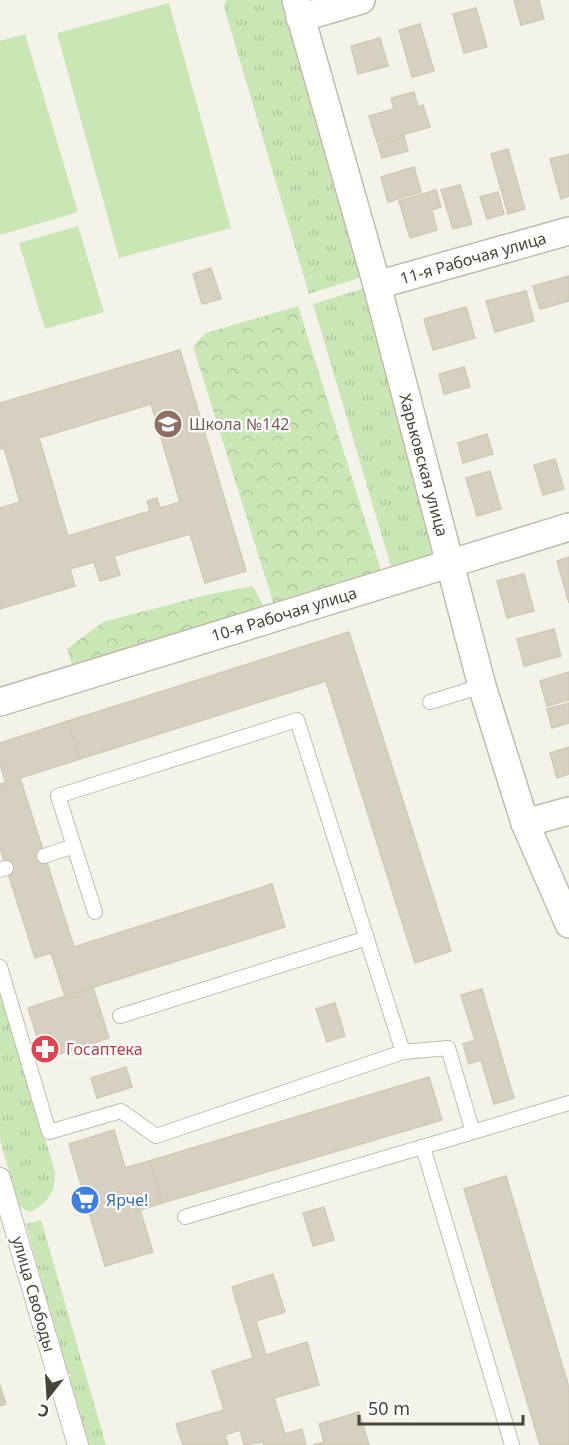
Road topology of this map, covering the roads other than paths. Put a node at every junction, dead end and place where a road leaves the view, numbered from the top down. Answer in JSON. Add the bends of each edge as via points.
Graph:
{"nodes":[{"id":1,"x":361,"y":0,"type":"edge"},
{"id":2,"x":298,"y":9,"type":"edge"},
{"id":3,"x":569,"y":231,"type":"edge"},
{"id":4,"x":377,"y":285,"type":"junction"},
{"id":5,"x":569,"y":527,"type":"edge"},
{"id":6,"x":450,"y":562,"type":"junction"},
{"id":7,"x":482,"y":686,"type":"junction"},
{"id":8,"x":0,"y":702,"type":"edge"},
{"id":9,"x":430,"y":702,"type":"dead end"},
{"id":10,"x":569,"y":810,"type":"edge"},
{"id":11,"x":525,"y":823,"type":"junction"},
{"id":12,"x":74,"y":846,"type":"junction"},
{"id":13,"x":44,"y":856,"type":"dead end"},
{"id":14,"x":95,"y":912,"type":"dead end"},
{"id":15,"x":569,"y":924,"type":"edge"},
{"id":16,"x":367,"y":938,"type":"junction"},
{"id":17,"x":0,"y":967,"type":"edge"},
{"id":18,"x":120,"y":1016,"type":"dead end"},
{"id":19,"x":403,"y":1052,"type":"junction"},
{"id":20,"x":569,"y":1103,"type":"edge"},
{"id":21,"x":473,"y":1132,"type":"junction"},
{"id":22,"x":423,"y":1147,"type":"junction"},
{"id":23,"x":0,"y":1178,"type":"edge"},
{"id":24,"x":185,"y":1217,"type":"dead end"},
{"id":25,"x":78,"y":1445,"type":"edge"},
{"id":26,"x":512,"y":1445,"type":"edge"}],
"edges":[{"from":1,"to":2,"type":"street"},
{"from":2,"to":4,"type":"street","name":"Харьковская улица"},
{"from":3,"to":4,"type":"street","name":"11-я Рабочая улица"},
{"from":4,"to":6,"type":"street","name":"Харьковская улица"},
{"from":5,"to":6,"type":"street","name":"10-я Рабочая улица"},
{"from":6,"to":7,"type":"street","name":"Харьковская улица"},
{"from":6,"to":8,"type":"street","name":"10-я Рабочая улица"},
{"from":7,"to":9,"type":"lane"},
{"from":7,"to":11,"type":"street","name":"Харьковская улица"},
{"from":10,"to":11,"type":"street"},
{"from":11,"to":15,"type":"street","name":"Харьковская улица"},
{"from":12,"to":13,"type":"lane"},
{"from":12,"to":14,"type":"lane"},
{"from":12,"to":16,"type":"lane","via":[[58,796],[297,720]]},
{"from":16,"to":18,"type":"lane"},
{"from":16,"to":19,"type":"lane"},
{"from":17,"to":19,"type":"lane","via":[[49,1132],[121,1111],[156,1136]]},
{"from":19,"to":21,"type":"lane","via":[[448,1048]]},
{"from":20,"to":21,"type":"lane"},
{"from":21,"to":22,"type":"lane"},
{"from":22,"to":24,"type":"lane"},
{"from":22,"to":26,"type":"lane"},
{"from":23,"to":25,"type":"street","name":"улица Свободы"}]}
